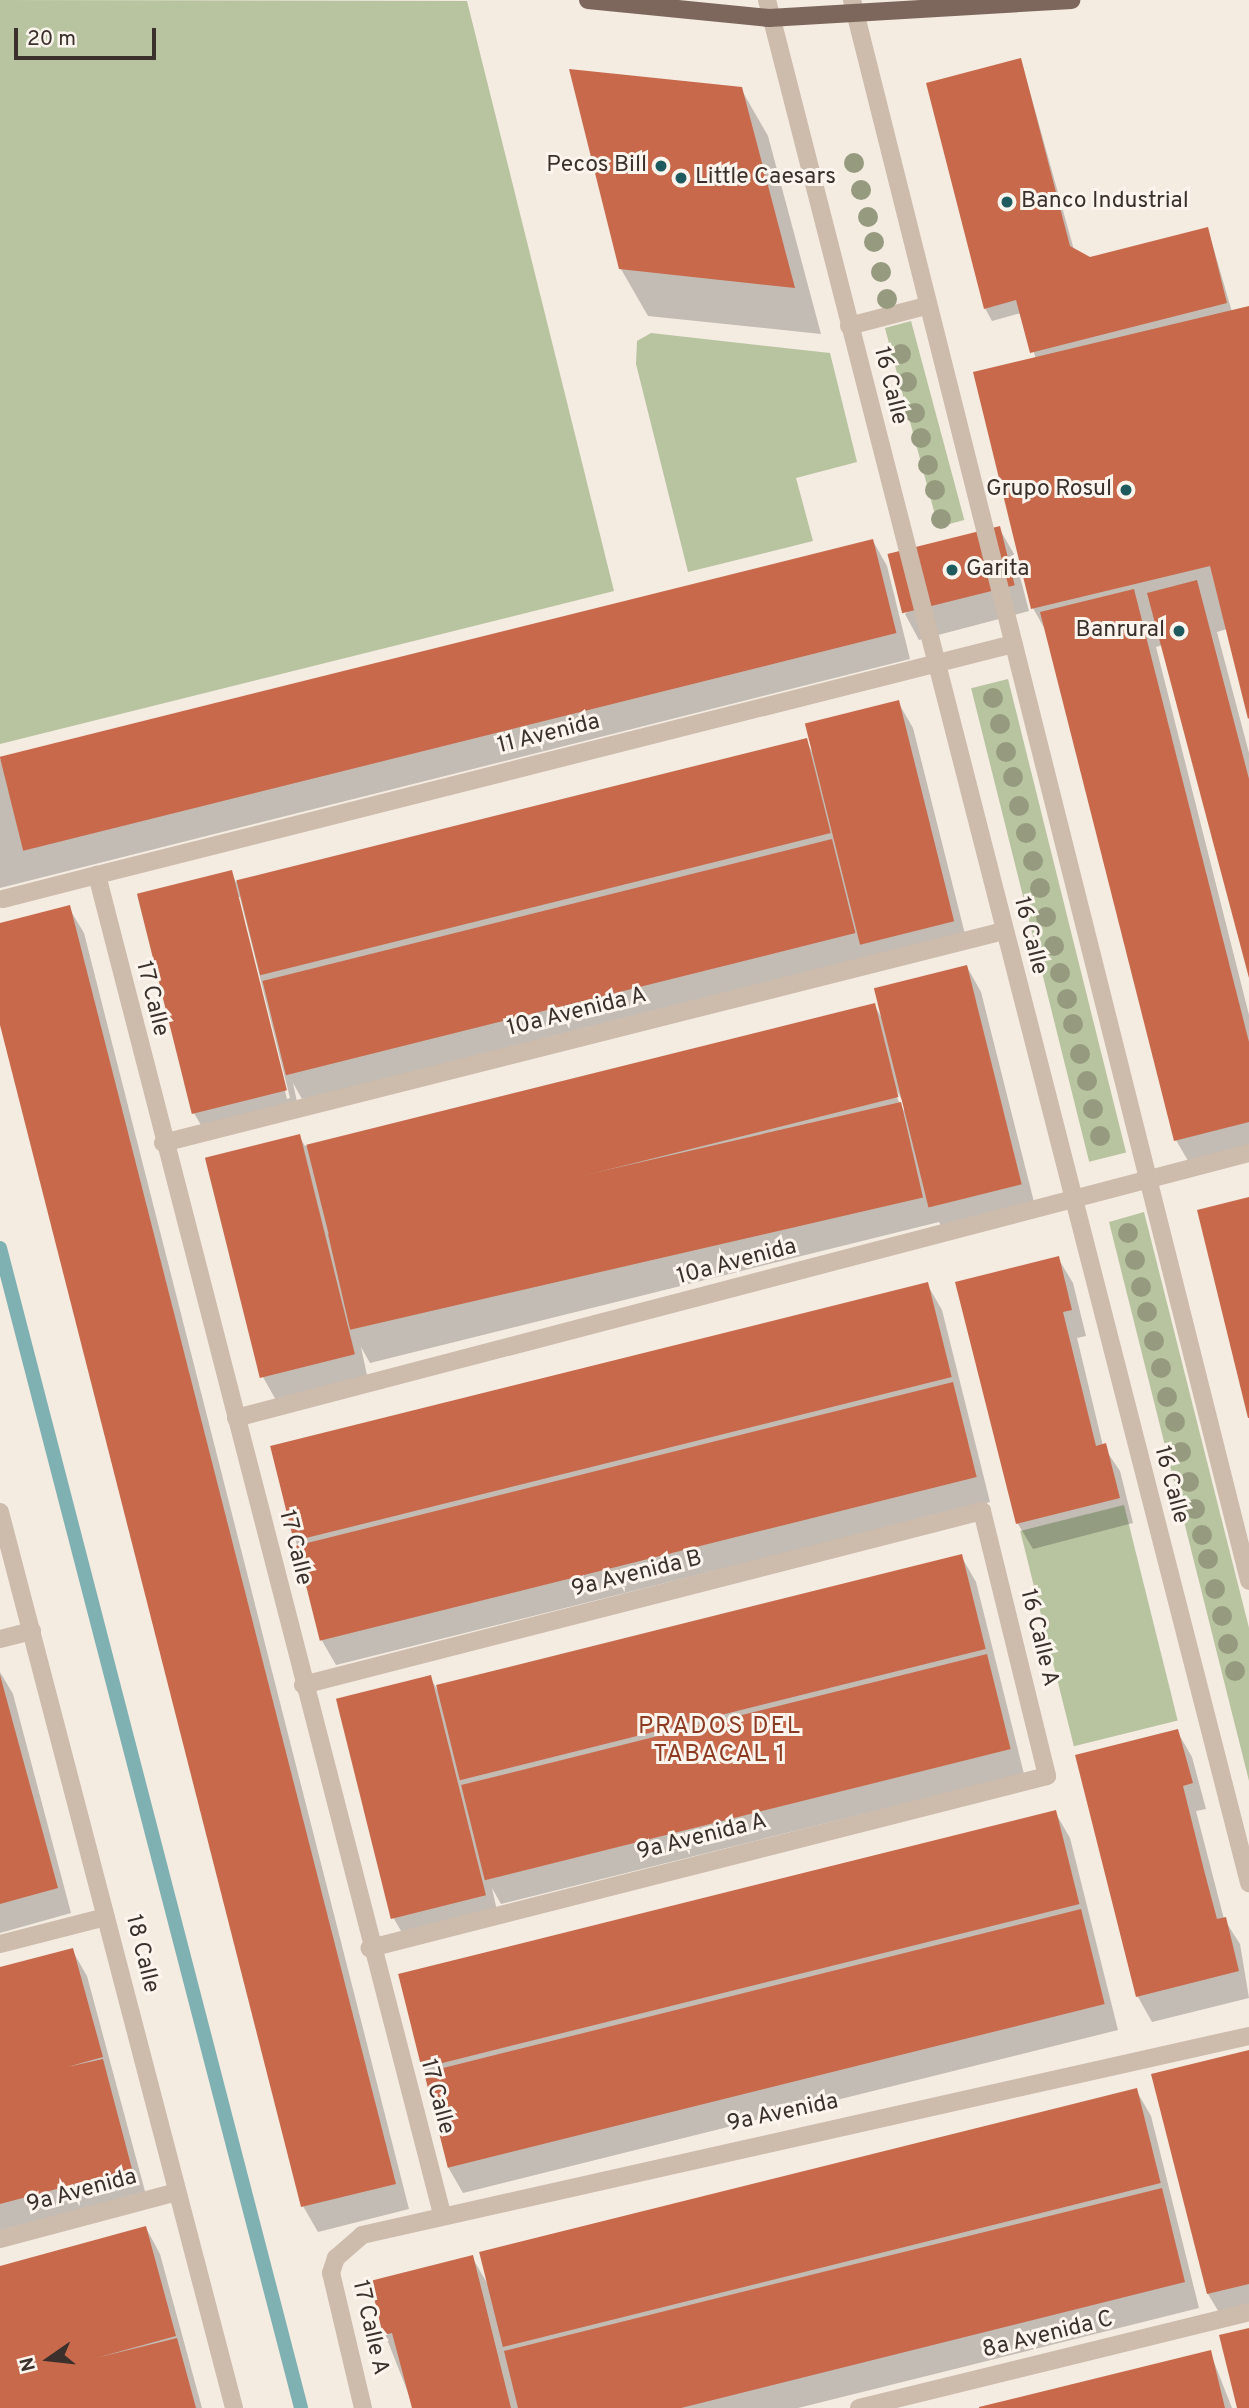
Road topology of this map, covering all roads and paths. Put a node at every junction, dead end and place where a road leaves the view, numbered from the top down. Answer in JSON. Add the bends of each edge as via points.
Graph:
{"nodes":[{"id":1,"x":588,"y":0,"type":"edge"},
{"id":2,"x":1071,"y":0,"type":"edge"},
{"id":3,"x":853,"y":7,"type":"edge"},
{"id":4,"x":768,"y":9,"type":"edge"},
{"id":5,"x":926,"y":306,"type":"junction"},
{"id":6,"x":849,"y":326,"type":"junction"},
{"id":7,"x":1013,"y":644,"type":"junction"},
{"id":8,"x":935,"y":664,"type":"junction"},
{"id":9,"x":97,"y":875,"type":"junction"},
{"id":10,"x":3,"y":899,"type":"dead end"},
{"id":11,"x":1003,"y":931,"type":"junction"},
{"id":12,"x":163,"y":1143,"type":"junction"},
{"id":13,"x":1249,"y":1153,"type":"edge"},
{"id":14,"x":1150,"y":1179,"type":"junction"},
{"id":15,"x":1071,"y":1201,"type":"junction"},
{"id":16,"x":236,"y":1418,"type":"junction"},
{"id":17,"x":982,"y":1511,"type":"joint"},
{"id":18,"x":0,"y":1512,"type":"edge"},
{"id":19,"x":1249,"y":1581,"type":"edge"},
{"id":20,"x":32,"y":1631,"type":"junction"},
{"id":21,"x":0,"y":1639,"type":"edge"},
{"id":22,"x":303,"y":1685,"type":"junction"},
{"id":23,"x":1047,"y":1776,"type":"joint"},
{"id":24,"x":1249,"y":1883,"type":"edge"},
{"id":25,"x":106,"y":1917,"type":"junction"},
{"id":26,"x":0,"y":1944,"type":"edge"},
{"id":27,"x":370,"y":1948,"type":"junction"},
{"id":28,"x":1249,"y":2036,"type":"edge"},
{"id":29,"x":177,"y":2192,"type":"junction"},
{"id":30,"x":442,"y":2214,"type":"junction"},
{"id":31,"x":0,"y":2239,"type":"edge"},
{"id":32,"x":336,"y":2258,"type":"joint"},
{"id":33,"x":1249,"y":2312,"type":"edge"},
{"id":34,"x":234,"y":2408,"type":"edge"},
{"id":35,"x":363,"y":2408,"type":"edge"},
{"id":36,"x":859,"y":2408,"type":"edge"}],
"edges":[{"from":1,"to":4,"type":"main road"},
{"from":2,"to":3,"type":"main road"},
{"from":3,"to":4,"type":"main road"},
{"from":3,"to":5,"type":"street"},
{"from":4,"to":6,"type":"street","name":"16 Calle"},
{"from":5,"to":6,"type":"street"},
{"from":5,"to":7,"type":"street"},
{"from":6,"to":8,"type":"street","name":"16 Calle"},
{"from":7,"to":8,"type":"street","name":"11 Avenida"},
{"from":7,"to":14,"type":"street"},
{"from":8,"to":9,"type":"street","name":"11 Avenida"},
{"from":8,"to":11,"type":"street","name":"16 Calle"},
{"from":9,"to":10,"type":"street","name":"11 Avenida"},
{"from":9,"to":12,"type":"street","name":"17 Calle"},
{"from":11,"to":12,"type":"street","name":"10a Avenida A"},
{"from":11,"to":15,"type":"street","name":"16 Calle"},
{"from":12,"to":16,"type":"street","name":"17 Calle"},
{"from":13,"to":14,"type":"street","name":"10a Avenida"},
{"from":14,"to":15,"type":"street","name":"10a Avenida"},
{"from":14,"to":19,"type":"street"},
{"from":15,"to":16,"type":"street","name":"10a Avenida"},
{"from":15,"to":24,"type":"street","name":"16 Calle"},
{"from":16,"to":22,"type":"street","name":"17 Calle"},
{"from":17,"to":22,"type":"street","name":"9a Avenida B"},
{"from":17,"to":23,"type":"street","name":"16 Calle A"},
{"from":18,"to":20,"type":"street","name":"18 Calle"},
{"from":20,"to":21,"type":"street"},
{"from":20,"to":25,"type":"street","name":"18 Calle"},
{"from":22,"to":27,"type":"street","name":"17 Calle"},
{"from":23,"to":27,"type":"street","name":"9a Avenida A"},
{"from":25,"to":26,"type":"street"},
{"from":25,"to":29,"type":"street","name":"18 Calle"},
{"from":27,"to":30,"type":"street","name":"17 Calle"},
{"from":28,"to":30,"type":"street","name":"9a Avenida"},
{"from":29,"to":31,"type":"street","name":"9a Avenida"},
{"from":29,"to":34,"type":"street","name":"18 Calle"},
{"from":30,"to":32,"type":"street","name":"9a Avenida","via":[[362,2235]]},
{"from":32,"to":35,"type":"street","name":"17 Calle A","via":[[332,2288]]},
{"from":33,"to":36,"type":"street","name":"8a Avenida C"}]}
